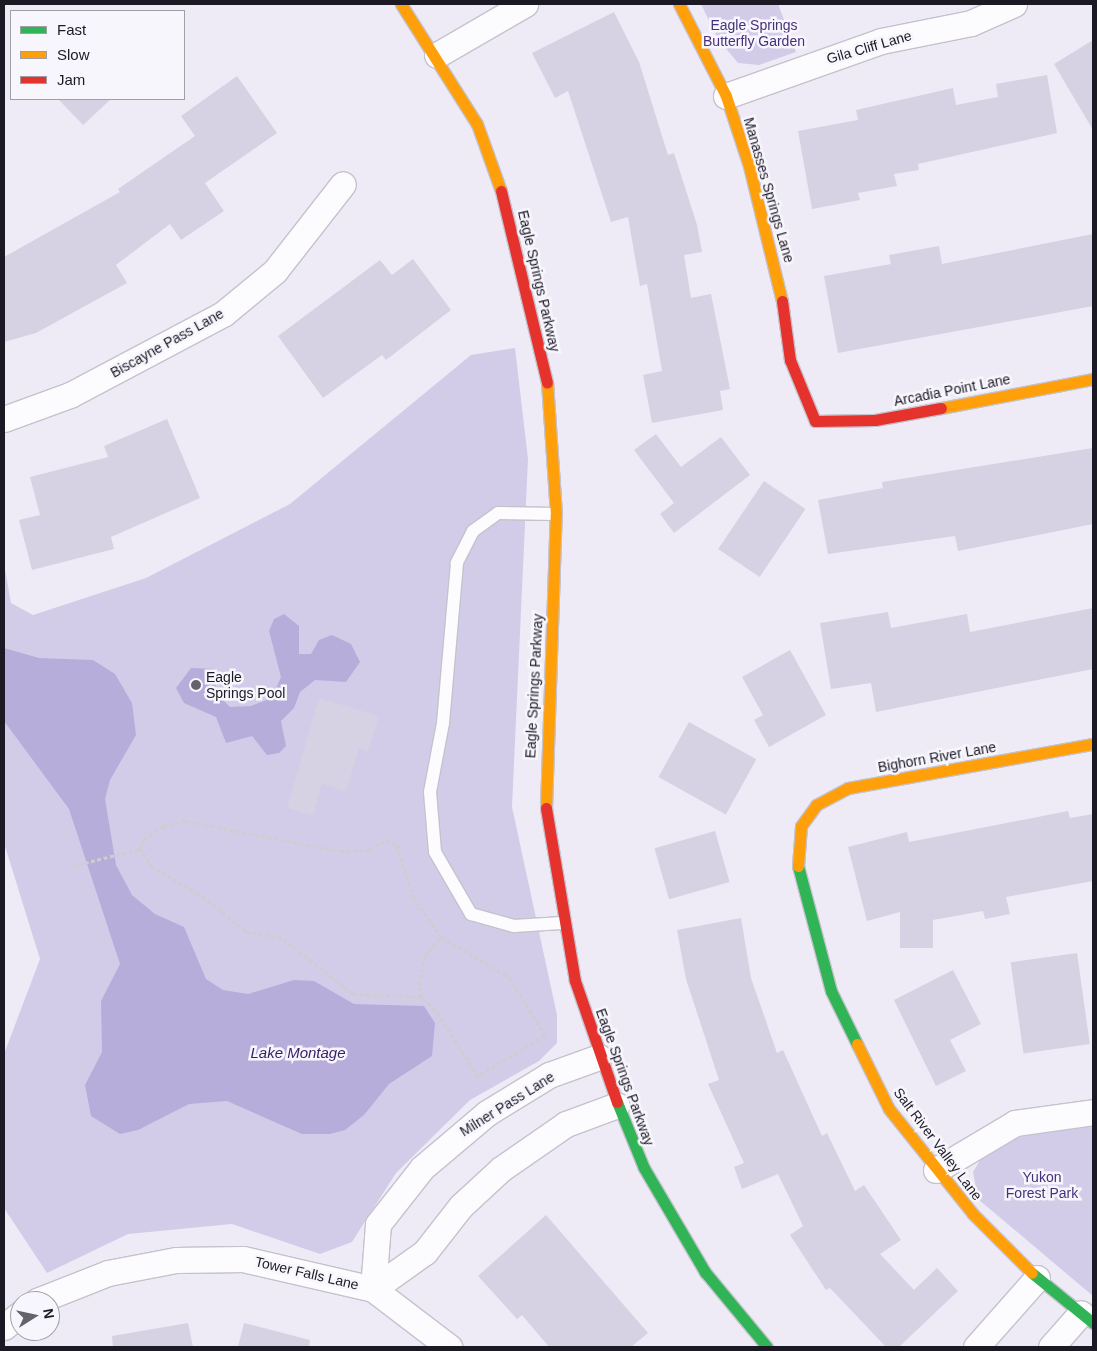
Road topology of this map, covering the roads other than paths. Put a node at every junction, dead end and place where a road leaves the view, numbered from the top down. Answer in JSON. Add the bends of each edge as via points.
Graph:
{"nodes":[{"id":1,"x":525,"y":4,"type":"edge"},
{"id":2,"x":679,"y":4,"type":"edge"},
{"id":3,"x":1014,"y":4,"type":"edge"},
{"id":4,"x":407,"y":5,"type":"edge"},
{"id":5,"x":437,"y":55,"type":"junction"},
{"id":6,"x":726,"y":96,"type":"junction"},
{"id":7,"x":343,"y":184,"type":"dead end"},
{"id":8,"x":1093,"y":379,"type":"edge"},
{"id":9,"x":4,"y":418,"type":"edge"},
{"id":10,"x":816,"y":421,"type":"joint"},
{"id":11,"x":556,"y":514,"type":"junction"},
{"id":12,"x":1093,"y":744,"type":"edge"},
{"id":13,"x":801,"y":826,"type":"joint"},
{"id":14,"x":562,"y":923,"type":"junction"},
{"id":15,"x":599,"y":1057,"type":"junction"},
{"id":16,"x":617,"y":1105,"type":"junction"},
{"id":17,"x":1093,"y":1112,"type":"edge"},
{"id":18,"x":936,"y":1170,"type":"junction"},
{"id":19,"x":1036,"y":1278,"type":"junction"},
{"id":20,"x":373,"y":1289,"type":"junction"},
{"id":21,"x":60,"y":1292,"type":"edge"},
{"id":22,"x":1087,"y":1318,"type":"edge"},
{"id":23,"x":449,"y":1347,"type":"edge"},
{"id":24,"x":767,"y":1347,"type":"edge"},
{"id":25,"x":976,"y":1347,"type":"edge"},
{"id":26,"x":1051,"y":1347,"type":"edge"}],
"edges":[{"from":1,"to":5,"type":"street"},
{"from":2,"to":6,"type":"street","name":"Manasses Springs Lane"},
{"from":3,"to":6,"type":"street","name":"Gila Cliff Lane","via":[[971,23],[881,41]]},
{"from":4,"to":5,"type":"street","name":"Eagle Springs Parkway"},
{"from":5,"to":11,"type":"street","name":"Eagle Springs Parkway","via":[[477,124],[501,190],[548,386]]},
{"from":6,"to":10,"type":"street","name":"Manasses Springs Lane","via":[[766,225],[790,360]]},
{"from":7,"to":9,"type":"street","name":"Biscayne Pass Lane","via":[[275,270],[223,314],[70,395]]},
{"from":8,"to":10,"type":"street","name":"Arcadia Point Lane","via":[[875,420]]},
{"from":11,"to":14,"type":"street","name":"Eagle Springs Parkway","via":[[544,796]]},
{"from":11,"to":14,"type":"lane","via":[[498,513],[472,531],[456,563],[443,723],[430,792],[435,852],[471,914],[514,926]]},
{"from":12,"to":13,"type":"street","name":"Bighorn River Lane","via":[[848,788],[816,804]]},
{"from":13,"to":18,"type":"street","name":"Salt River Valley Lane","via":[[798,877],[831,991],[889,1109]]},
{"from":14,"to":15,"type":"street","name":"Eagle Springs Parkway"},
{"from":15,"to":16,"type":"street","name":"Eagle Springs Parkway"},
{"from":15,"to":20,"type":"street","name":"Milner Pass Lane","via":[[549,1075],[487,1113],[422,1168],[388,1205],[378,1224]]},
{"from":16,"to":20,"type":"street","via":[[566,1124],[502,1169],[461,1206],[425,1252]]},
{"from":16,"to":24,"type":"street","name":"Eagle Springs Parkway","via":[[668,1214],[704,1272]]},
{"from":17,"to":18,"type":"street","via":[[1015,1123]]},
{"from":18,"to":19,"type":"street","name":"Salt River Valley Lane","via":[[973,1214]]},
{"from":19,"to":22,"type":"street","name":"Salt River Valley Lane"},
{"from":19,"to":25,"type":"street"},
{"from":20,"to":21,"type":"street","name":"Tower Falls Lane","via":[[243,1259],[176,1260],[108,1272]]},
{"from":20,"to":23,"type":"street"},
{"from":22,"to":26,"type":"street"}]}
